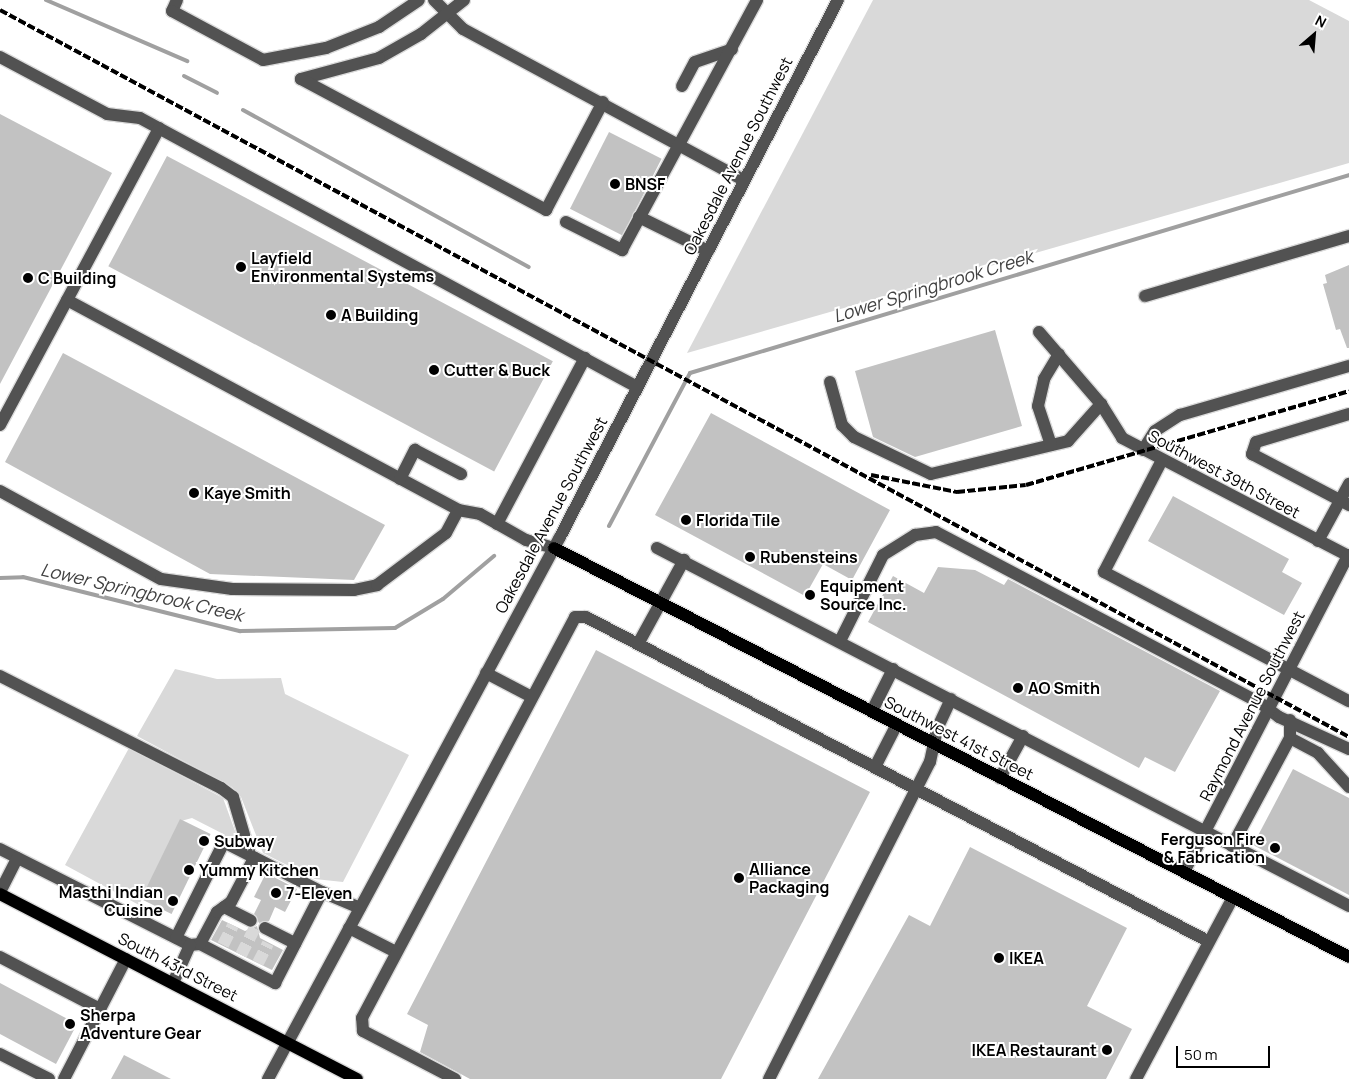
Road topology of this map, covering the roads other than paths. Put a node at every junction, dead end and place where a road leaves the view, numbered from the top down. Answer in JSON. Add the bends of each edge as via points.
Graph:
{"nodes":[{"id":1,"x":177,"y":0,"type":"edge"},
{"id":2,"x":419,"y":0,"type":"edge"},
{"id":3,"x":434,"y":0,"type":"edge"},
{"id":4,"x":464,"y":0,"type":"edge"},
{"id":5,"x":757,"y":0,"type":"edge"},
{"id":6,"x":838,"y":0,"type":"edge"},
{"id":7,"x":448,"y":15,"type":"junction"},
{"id":8,"x":732,"y":49,"type":"junction"},
{"id":9,"x":0,"y":57,"type":"edge"},
{"id":10,"x":682,"y":86,"type":"dead end"},
{"id":11,"x":603,"y":102,"type":"junction"},
{"id":12,"x":159,"y":128,"type":"junction"},
{"id":13,"x":681,"y":147,"type":"junction"},
{"id":14,"x":744,"y":180,"type":"junction"},
{"id":15,"x":639,"y":217,"type":"junction"},
{"id":16,"x":566,"y":222,"type":"dead end"},
{"id":17,"x":1349,"y":236,"type":"edge"},
{"id":18,"x":708,"y":251,"type":"junction"},
{"id":19,"x":1145,"y":296,"type":"dead end"},
{"id":20,"x":67,"y":300,"type":"junction"},
{"id":21,"x":1039,"y":332,"type":"dead end"},
{"id":22,"x":1058,"y":354,"type":"junction"},
{"id":23,"x":585,"y":358,"type":"junction"},
{"id":24,"x":1349,"y":366,"type":"edge"},
{"id":25,"x":830,"y":382,"type":"dead end"},
{"id":26,"x":637,"y":387,"type":"junction"},
{"id":27,"x":1101,"y":404,"type":"junction"},
{"id":28,"x":1349,"y":414,"type":"edge"},
{"id":29,"x":0,"y":425,"type":"edge"},
{"id":30,"x":1051,"y":445,"type":"junction"},
{"id":31,"x":1143,"y":450,"type":"junction"},
{"id":32,"x":1162,"y":460,"type":"junction"},
{"id":33,"x":461,"y":474,"type":"dead end"},
{"id":34,"x":400,"y":479,"type":"junction"},
{"id":35,"x":1349,"y":484,"type":"edge"},
{"id":36,"x":0,"y":491,"type":"edge"},
{"id":37,"x":1344,"y":503,"type":"edge"},
{"id":38,"x":458,"y":510,"type":"junction"},
{"id":39,"x":497,"y":524,"type":"junction"},
{"id":40,"x":1318,"y":541,"type":"junction"},
{"id":41,"x":554,"y":548,"type":"junction"},
{"id":42,"x":657,"y":548,"type":"dead end"},
{"id":43,"x":1348,"y":556,"type":"edge"},
{"id":44,"x":684,"y":560,"type":"junction"},
{"id":45,"x":660,"y":602,"type":"junction"},
{"id":46,"x":840,"y":641,"type":"junction"},
{"id":47,"x":638,"y":644,"type":"junction"},
{"id":48,"x":893,"y":669,"type":"junction"},
{"id":49,"x":1288,"y":670,"type":"junction"},
{"id":50,"x":486,"y":672,"type":"junction"},
{"id":51,"x":0,"y":676,"type":"edge"},
{"id":52,"x":530,"y":696,"type":"junction"},
{"id":53,"x":1348,"y":697,"type":"edge"},
{"id":54,"x":951,"y":699,"type":"junction"},
{"id":55,"x":1268,"y":708,"type":"junction"},
{"id":56,"x":872,"y":711,"type":"junction"},
{"id":57,"x":1290,"y":720,"type":"junction"},
{"id":58,"x":897,"y":724,"type":"junction"},
{"id":59,"x":1022,"y":736,"type":"junction"},
{"id":60,"x":1290,"y":738,"type":"junction"},
{"id":61,"x":933,"y":742,"type":"junction"},
{"id":62,"x":1349,"y":749,"type":"edge"},
{"id":63,"x":875,"y":767,"type":"junction"},
{"id":64,"x":1000,"y":778,"type":"junction"},
{"id":65,"x":1349,"y":787,"type":"edge"},
{"id":66,"x":916,"y":789,"type":"junction"},
{"id":67,"x":1206,"y":832,"type":"junction"},
{"id":68,"x":1232,"y":846,"type":"junction"},
{"id":69,"x":0,"y":849,"type":"edge"},
{"id":70,"x":252,"y":856,"type":"junction"},
{"id":71,"x":17,"y":858,"type":"junction"},
{"id":72,"x":1184,"y":872,"type":"junction"},
{"id":73,"x":322,"y":892,"type":"junction"},
{"id":74,"x":0,"y":893,"type":"edge"},
{"id":75,"x":1232,"y":897,"type":"junction"},
{"id":76,"x":1349,"y":906,"type":"edge"},
{"id":77,"x":224,"y":907,"type":"junction"},
{"id":78,"x":360,"y":908,"type":"junction"},
{"id":79,"x":250,"y":921,"type":"dead end"},
{"id":80,"x":349,"y":928,"type":"junction"},
{"id":81,"x":269,"y":934,"type":"dead end"},
{"id":82,"x":176,"y":938,"type":"junction"},
{"id":83,"x":1208,"y":941,"type":"junction"},
{"id":84,"x":296,"y":943,"type":"junction"},
{"id":85,"x":195,"y":945,"type":"junction"},
{"id":86,"x":396,"y":952,"type":"junction"},
{"id":87,"x":0,"y":957,"type":"edge"},
{"id":88,"x":1349,"y":957,"type":"edge"},
{"id":89,"x":126,"y":959,"type":"junction"},
{"id":90,"x":173,"y":983,"type":"junction"},
{"id":91,"x":100,"y":1009,"type":"junction"},
{"id":92,"x":287,"y":1042,"type":"junction"},
{"id":93,"x":0,"y":1054,"type":"edge"},
{"id":94,"x":438,"y":1075,"type":"edge"},
{"id":95,"x":48,"y":1079,"type":"edge"},
{"id":96,"x":64,"y":1079,"type":"edge"},
{"id":97,"x":268,"y":1079,"type":"edge"},
{"id":98,"x":357,"y":1079,"type":"edge"},
{"id":99,"x":455,"y":1079,"type":"edge"},
{"id":100,"x":769,"y":1079,"type":"edge"},
{"id":101,"x":1136,"y":1079,"type":"edge"}],
"edges":[{"from":1,"to":2,"type":"street","via":[[172,11],[263,60],[326,48],[379,27]]},
{"from":3,"to":7,"type":"street"},
{"from":4,"to":7,"type":"street"},
{"from":5,"to":8,"type":"street"},
{"from":6,"to":14,"type":"street","name":"Oakesdale Avenue Southwest"},
{"from":7,"to":11,"type":"street","via":[[463,29]]},
{"from":7,"to":11,"type":"street","via":[[379,58],[301,79],[546,210]]},
{"from":8,"to":10,"type":"street","via":[[695,62]]},
{"from":8,"to":13,"type":"street"},
{"from":9,"to":12,"type":"street","via":[[107,114],[140,118]]},
{"from":11,"to":13,"type":"street"},
{"from":12,"to":20,"type":"street"},
{"from":12,"to":23,"type":"street"},
{"from":13,"to":14,"type":"street"},
{"from":13,"to":15,"type":"street","via":[[673,152]]},
{"from":14,"to":18,"type":"street","name":"Oakesdale Avenue Southwest"},
{"from":15,"to":16,"type":"street","via":[[622,250]]},
{"from":15,"to":18,"type":"street"},
{"from":17,"to":19,"type":"street"},
{"from":18,"to":26,"type":"street","name":"Oakesdale Avenue Southwest"},
{"from":20,"to":29,"type":"street"},
{"from":20,"to":34,"type":"street"},
{"from":21,"to":22,"type":"street","name":"Southwest 39th Street"},
{"from":22,"to":27,"type":"street","name":"Southwest 39th Street"},
{"from":22,"to":30,"type":"street","via":[[1044,380],[1038,406]]},
{"from":23,"to":26,"type":"street"},
{"from":23,"to":39,"type":"street"},
{"from":24,"to":31,"type":"street","via":[[1180,415],[1154,430]]},
{"from":25,"to":30,"type":"street","via":[[842,425],[854,437],[931,474]]},
{"from":26,"to":41,"type":"street","name":"Oakesdale Avenue Southwest"},
{"from":27,"to":30,"type":"street","via":[[1077,433]]},
{"from":27,"to":31,"type":"street","name":"Southwest 39th Street","via":[[1122,438]]},
{"from":28,"to":37,"type":"street","via":[[1256,442],[1252,454]]},
{"from":31,"to":32,"type":"street","name":"Southwest 39th Street"},
{"from":32,"to":40,"type":"street","name":"Southwest 39th Street"},
{"from":32,"to":49,"type":"street","via":[[1104,572]]},
{"from":33,"to":34,"type":"street","via":[[416,450]]},
{"from":34,"to":38,"type":"street"},
{"from":35,"to":37,"type":"street"},
{"from":36,"to":38,"type":"street","via":[[161,579],[232,589],[354,590],[377,585],[446,533]]},
{"from":37,"to":40,"type":"street"},
{"from":38,"to":39,"type":"street"},
{"from":39,"to":41,"type":"street","via":[[526,540]]},
{"from":40,"to":43,"type":"street","name":"Southwest 39th Street"},
{"from":41,"to":45,"type":"main road","name":"Southwest 41st Street"},
{"from":41,"to":50,"type":"street","name":"Oakesdale Avenue Southwest"},
{"from":42,"to":44,"type":"street"},
{"from":43,"to":49,"type":"street","name":"Raymond Avenue Southwest"},
{"from":44,"to":45,"type":"street"},
{"from":44,"to":46,"type":"street"},
{"from":45,"to":47,"type":"street"},
{"from":45,"to":56,"type":"main road","name":"Southwest 41st Street"},
{"from":46,"to":48,"type":"street"},
{"from":46,"to":55,"type":"street","via":[[883,555],[915,535],[936,532]]},
{"from":47,"to":52,"type":"street","via":[[586,616],[574,617]]},
{"from":47,"to":63,"type":"street"},
{"from":48,"to":54,"type":"street"},
{"from":48,"to":56,"type":"street"},
{"from":49,"to":53,"type":"street"},
{"from":49,"to":55,"type":"street","name":"Raymond Avenue Southwest"},
{"from":50,"to":52,"type":"street"},
{"from":50,"to":78,"type":"street","name":"Oakesdale Avenue Southwest"},
{"from":51,"to":70,"type":"street","via":[[222,788],[233,797]]},
{"from":52,"to":86,"type":"street"},
{"from":54,"to":59,"type":"street"},
{"from":54,"to":61,"type":"street"},
{"from":55,"to":57,"type":"street"},
{"from":55,"to":67,"type":"street","name":"Raymond Avenue Southwest"},
{"from":56,"to":58,"type":"main road","name":"Southwest 41st Street"},
{"from":57,"to":60,"type":"street"},
{"from":57,"to":62,"type":"street"},
{"from":58,"to":61,"type":"main road","name":"Southwest 41st Street"},
{"from":58,"to":63,"type":"street"},
{"from":59,"to":64,"type":"street"},
{"from":59,"to":67,"type":"street"},
{"from":60,"to":65,"type":"street","via":[[1318,753]]},
{"from":60,"to":68,"type":"street"},
{"from":61,"to":64,"type":"main road","name":"Southwest 41st Street"},
{"from":61,"to":66,"type":"street","via":[[930,762]]},
{"from":63,"to":66,"type":"street"},
{"from":64,"to":72,"type":"main road","name":"Southwest 41st Street"},
{"from":66,"to":83,"type":"street"},
{"from":66,"to":100,"type":"street"},
{"from":67,"to":68,"type":"street"},
{"from":67,"to":72,"type":"street","name":"Raymond Avenue Southwest"},
{"from":68,"to":76,"type":"street"},
{"from":69,"to":71,"type":"street"},
{"from":70,"to":73,"type":"street"},
{"from":70,"to":77,"type":"street","via":[[231,902]]},
{"from":70,"to":82,"type":"street","via":[[224,842]]},
{"from":71,"to":74,"type":"street"},
{"from":71,"to":82,"type":"street"},
{"from":72,"to":75,"type":"main road","name":"Southwest 41st Street"},
{"from":73,"to":78,"type":"street"},
{"from":73,"to":84,"type":"street"},
{"from":74,"to":89,"type":"main road","name":"South 43rd Street"},
{"from":75,"to":83,"type":"street"},
{"from":75,"to":88,"type":"main road","name":"Southwest 41st Street"},
{"from":77,"to":79,"type":"street","via":[[236,920]]},
{"from":77,"to":85,"type":"street"},
{"from":78,"to":80,"type":"street","name":"Oakesdale Avenue Southwest"},
{"from":80,"to":86,"type":"street"},
{"from":80,"to":92,"type":"street","name":"Oakesdale Avenue Southwest"},
{"from":81,"to":84,"type":"street"},
{"from":82,"to":85,"type":"street"},
{"from":83,"to":101,"type":"street"},
{"from":84,"to":85,"type":"street","via":[[275,983],[255,967],[221,950]]},
{"from":85,"to":90,"type":"street"},
{"from":86,"to":94,"type":"street","via":[[360,1025],[363,1032]]},
{"from":87,"to":91,"type":"street"},
{"from":89,"to":90,"type":"main road","name":"South 43rd Street"},
{"from":89,"to":91,"type":"street"},
{"from":90,"to":92,"type":"main road","name":"South 43rd Street"},
{"from":91,"to":96,"type":"street"},
{"from":92,"to":97,"type":"street","name":"Oakesdale Avenue Southwest"},
{"from":92,"to":98,"type":"main road","name":"South 43rd Street"},
{"from":93,"to":95,"type":"street"},
{"from":94,"to":99,"type":"street"}]}
